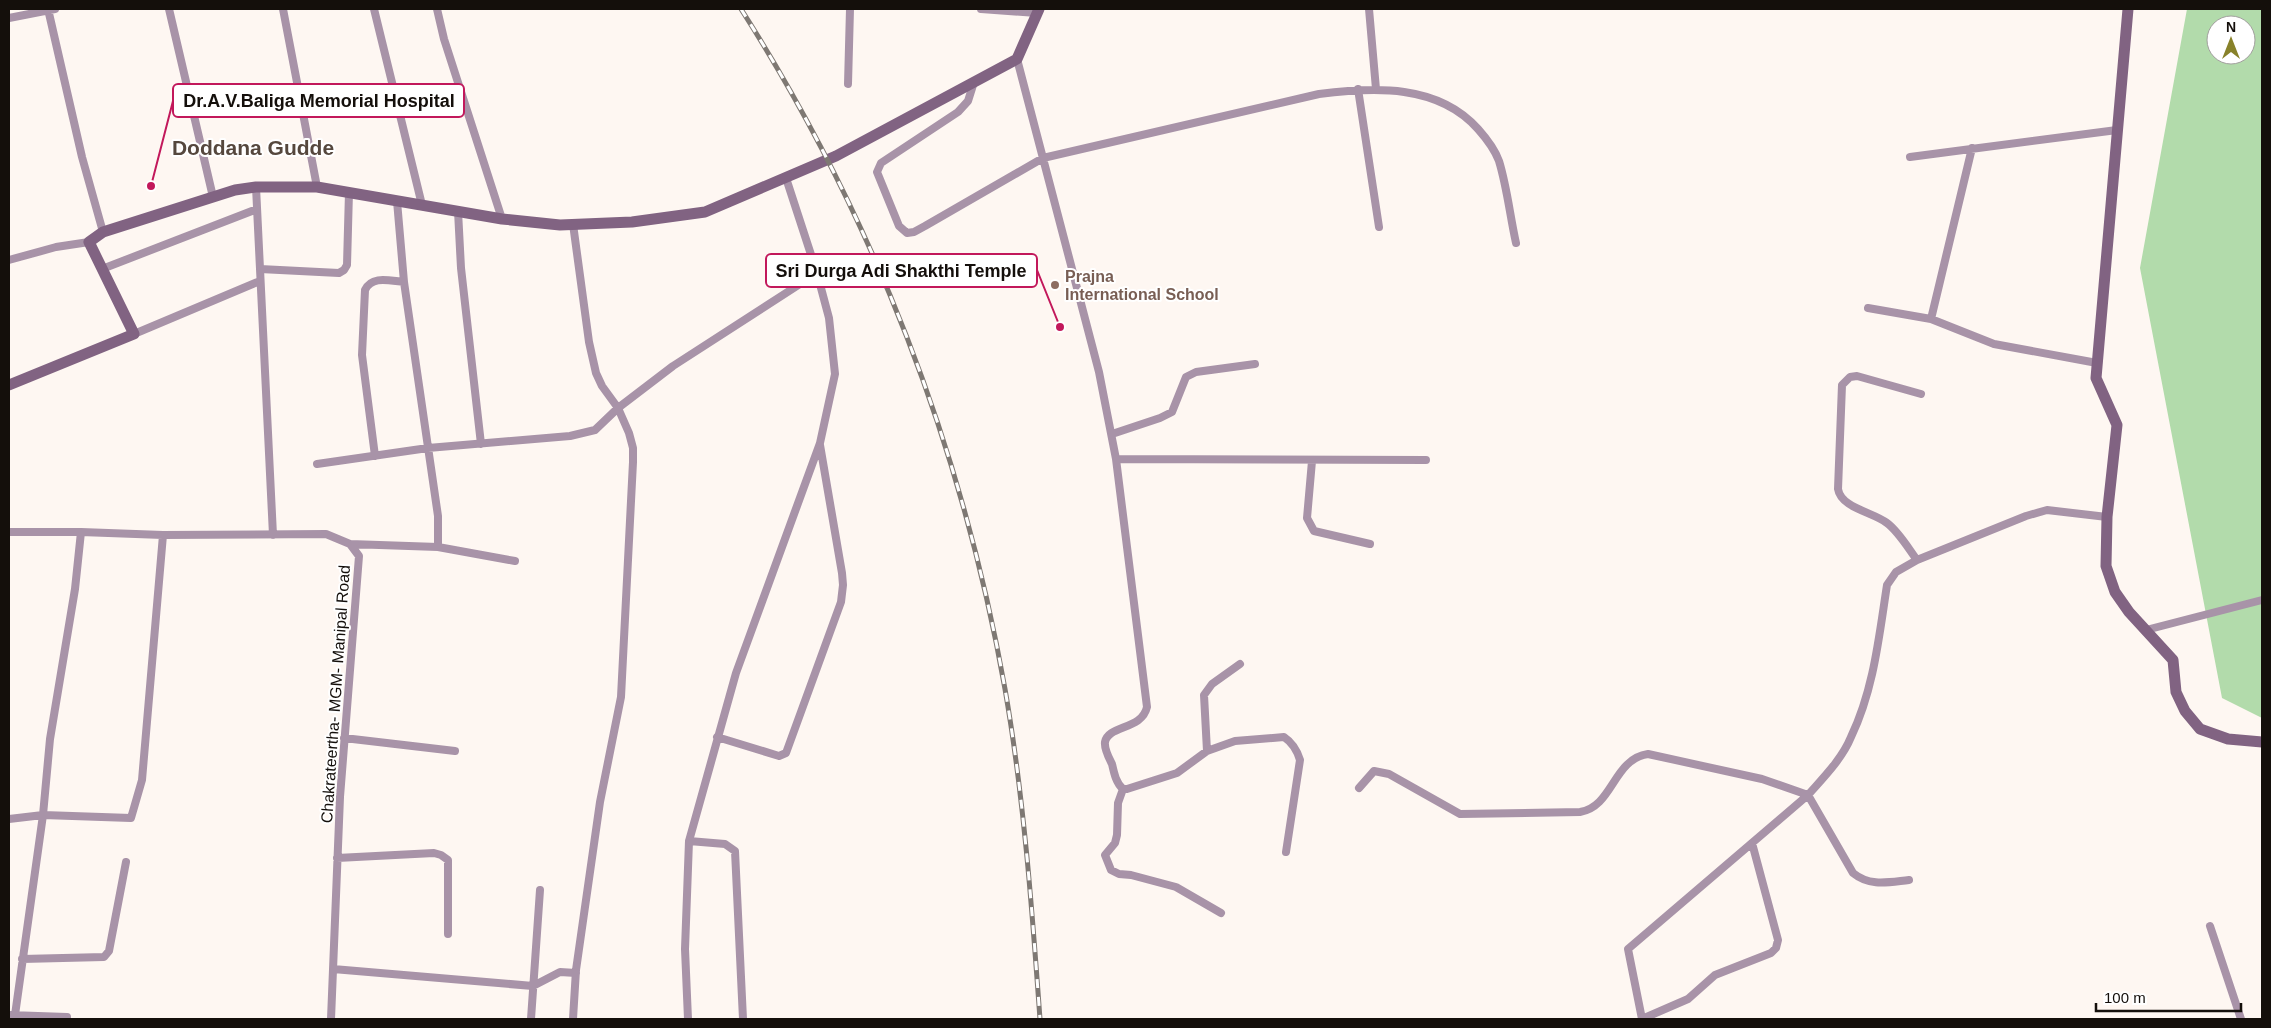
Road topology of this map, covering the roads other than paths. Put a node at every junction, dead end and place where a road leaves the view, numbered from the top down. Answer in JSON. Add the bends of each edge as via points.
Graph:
{"nodes":[{"id":1,"x":50,"y":9,"type":"edge"},
{"id":2,"x":168,"y":9,"type":"edge"},
{"id":3,"x":283,"y":9,"type":"edge"},
{"id":4,"x":374,"y":9,"type":"edge"},
{"id":5,"x":437,"y":9,"type":"edge"},
{"id":6,"x":850,"y":9,"type":"edge"},
{"id":7,"x":981,"y":9,"type":"edge"},
{"id":8,"x":1369,"y":9,"type":"edge"},
{"id":9,"x":2128,"y":9,"type":"edge"},
{"id":10,"x":1038,"y":11,"type":"edge"},
{"id":11,"x":9,"y":18,"type":"edge"},
{"id":12,"x":1017,"y":59,"type":"junction"},
{"id":13,"x":974,"y":82,"type":"junction"},
{"id":14,"x":848,"y":84,"type":"dead end"},
{"id":15,"x":1358,"y":89,"type":"junction"},
{"id":16,"x":1376,"y":90,"type":"junction"},
{"id":17,"x":2117,"y":130,"type":"junction"},
{"id":18,"x":1972,"y":148,"type":"junction"},
{"id":19,"x":1910,"y":157,"type":"dead end"},
{"id":20,"x":1043,"y":158,"type":"junction"},
{"id":21,"x":786,"y":178,"type":"junction"},
{"id":22,"x":256,"y":187,"type":"junction"},
{"id":23,"x":317,"y":187,"type":"junction"},
{"id":24,"x":349,"y":192,"type":"junction"},
{"id":25,"x":213,"y":197,"type":"junction"},
{"id":26,"x":397,"y":201,"type":"junction"},
{"id":27,"x":422,"y":205,"type":"junction"},
{"id":28,"x":257,"y":208,"type":"junction"},
{"id":29,"x":458,"y":211,"type":"junction"},
{"id":30,"x":502,"y":219,"type":"junction"},
{"id":31,"x":573,"y":224,"type":"junction"},
{"id":32,"x":1379,"y":227,"type":"dead end"},
{"id":33,"x":103,"y":232,"type":"junction"},
{"id":34,"x":89,"y":242,"type":"junction"},
{"id":35,"x":1516,"y":243,"type":"dead end"},
{"id":36,"x":9,"y":260,"type":"edge"},
{"id":37,"x":102,"y":269,"type":"junction"},
{"id":38,"x":260,"y":269,"type":"junction"},
{"id":39,"x":817,"y":274,"type":"junction"},
{"id":40,"x":260,"y":281,"type":"junction"},
{"id":41,"x":404,"y":282,"type":"junction"},
{"id":42,"x":1868,"y":308,"type":"dead end"},
{"id":43,"x":1931,"y":319,"type":"junction"},
{"id":44,"x":134,"y":334,"type":"junction"},
{"id":45,"x":2097,"y":363,"type":"junction"},
{"id":46,"x":1255,"y":364,"type":"dead end"},
{"id":47,"x":9,"y":385,"type":"edge"},
{"id":48,"x":1920,"y":394,"type":"dead end"},
{"id":49,"x":618,"y":408,"type":"junction"},
{"id":50,"x":1112,"y":434,"type":"junction"},
{"id":51,"x":820,"y":443,"type":"junction"},
{"id":52,"x":481,"y":444,"type":"junction"},
{"id":53,"x":428,"y":448,"type":"junction"},
{"id":54,"x":375,"y":456,"type":"junction"},
{"id":55,"x":1116,"y":459,"type":"junction"},
{"id":56,"x":1426,"y":460,"type":"dead end"},
{"id":57,"x":1312,"y":461,"type":"junction"},
{"id":58,"x":317,"y":464,"type":"dead end"},
{"id":59,"x":2107,"y":517,"type":"junction"},
{"id":60,"x":9,"y":532,"type":"edge"},
{"id":61,"x":82,"y":532,"type":"junction"},
{"id":62,"x":163,"y":535,"type":"junction"},
{"id":63,"x":272,"y":535,"type":"junction"},
{"id":64,"x":350,"y":544,"type":"junction"},
{"id":65,"x":1370,"y":544,"type":"dead end"},
{"id":66,"x":438,"y":547,"type":"junction"},
{"id":67,"x":1917,"y":560,"type":"junction"},
{"id":68,"x":515,"y":561,"type":"dead end"},
{"id":69,"x":2262,"y":600,"type":"edge"},
{"id":70,"x":2146,"y":630,"type":"junction"},
{"id":71,"x":1240,"y":664,"type":"dead end"},
{"id":72,"x":717,"y":737,"type":"junction"},
{"id":73,"x":344,"y":738,"type":"junction"},
{"id":74,"x":2262,"y":742,"type":"edge"},
{"id":75,"x":454,"y":751,"type":"dead end"},
{"id":76,"x":1207,"y":751,"type":"junction"},
{"id":77,"x":1359,"y":788,"type":"dead end"},
{"id":78,"x":1123,"y":789,"type":"junction"},
{"id":79,"x":1808,"y":795,"type":"junction"},
{"id":80,"x":43,"y":815,"type":"junction"},
{"id":81,"x":9,"y":819,"type":"edge"},
{"id":82,"x":689,"y":841,"type":"junction"},
{"id":83,"x":1752,"y":843,"type":"junction"},
{"id":84,"x":1286,"y":852,"type":"dead end"},
{"id":85,"x":337,"y":858,"type":"junction"},
{"id":86,"x":126,"y":862,"type":"dead end"},
{"id":87,"x":1909,"y":880,"type":"dead end"},
{"id":88,"x":540,"y":890,"type":"dead end"},
{"id":89,"x":1221,"y":913,"type":"dead end"},
{"id":90,"x":2210,"y":926,"type":"dead end"},
{"id":91,"x":448,"y":934,"type":"dead end"},
{"id":92,"x":22,"y":960,"type":"junction"},
{"id":93,"x":333,"y":969,"type":"junction"},
{"id":94,"x":576,"y":974,"type":"junction"},
{"id":95,"x":533,"y":986,"type":"junction"},
{"id":96,"x":12,"y":1015,"type":"edge"},
{"id":97,"x":67,"y":1017,"type":"dead end"},
{"id":98,"x":331,"y":1019,"type":"edge"},
{"id":99,"x":531,"y":1019,"type":"edge"},
{"id":100,"x":573,"y":1019,"type":"edge"},
{"id":101,"x":688,"y":1019,"type":"edge"},
{"id":102,"x":743,"y":1019,"type":"edge"},
{"id":103,"x":1642,"y":1019,"type":"edge"},
{"id":104,"x":2241,"y":1019,"type":"edge"}],
"edges":[{"from":1,"to":11,"type":"street"},
{"from":1,"to":33,"type":"street","via":[[82,158]]},
{"from":2,"to":25,"type":"street"},
{"from":3,"to":23,"type":"street"},
{"from":4,"to":27,"type":"street"},
{"from":5,"to":30,"type":"street"},
{"from":6,"to":14,"type":"street"},
{"from":7,"to":10,"type":"street"},
{"from":8,"to":16,"type":"street"},
{"from":9,"to":17,"type":"street"},
{"from":10,"to":12,"type":"street"},
{"from":12,"to":13,"type":"street"},
{"from":12,"to":20,"type":"street"},
{"from":13,"to":20,"type":"street","via":[[968,101],[958,112],[881,163],[876,172],[899,226],[906,232],[914,232]]},
{"from":13,"to":21,"type":"street","via":[[836,156]]},
{"from":15,"to":16,"type":"street"},
{"from":15,"to":20,"type":"street","via":[[1319,94]]},
{"from":15,"to":32,"type":"street"},
{"from":16,"to":35,"type":"street","via":[[1397,90],[1444,102],[1486,138],[1498,160]]},
{"from":17,"to":18,"type":"street"},
{"from":17,"to":45,"type":"street"},
{"from":18,"to":19,"type":"street"},
{"from":18,"to":43,"type":"street"},
{"from":20,"to":50,"type":"street"},
{"from":21,"to":31,"type":"street","via":[[705,212],[632,222]]},
{"from":21,"to":39,"type":"street"},
{"from":22,"to":23,"type":"street"},
{"from":22,"to":25,"type":"street"},
{"from":22,"to":28,"type":"street"},
{"from":23,"to":24,"type":"street"},
{"from":24,"to":26,"type":"street"},
{"from":24,"to":38,"type":"street","via":[[347,265],[344,270],[339,273]]},
{"from":25,"to":33,"type":"street"},
{"from":26,"to":27,"type":"street"},
{"from":26,"to":41,"type":"street"},
{"from":27,"to":29,"type":"street"},
{"from":28,"to":37,"type":"street"},
{"from":28,"to":38,"type":"street"},
{"from":29,"to":30,"type":"street"},
{"from":29,"to":52,"type":"street"},
{"from":30,"to":31,"type":"street"},
{"from":31,"to":49,"type":"street","via":[[596,373]]},
{"from":33,"to":34,"type":"street"},
{"from":34,"to":36,"type":"street","via":[[56,246]]},
{"from":34,"to":37,"type":"street"},
{"from":37,"to":44,"type":"street"},
{"from":38,"to":40,"type":"street"},
{"from":39,"to":49,"type":"street","via":[[673,366]]},
{"from":39,"to":51,"type":"street","via":[[829,318],[835,374]]},
{"from":40,"to":44,"type":"street"},
{"from":40,"to":63,"type":"street"},
{"from":41,"to":53,"type":"street"},
{"from":41,"to":54,"type":"street","via":[[374,280],[365,290],[362,355]]},
{"from":42,"to":43,"type":"street"},
{"from":43,"to":45,"type":"street","via":[[1994,344]]},
{"from":44,"to":47,"type":"street"},
{"from":45,"to":59,"type":"street","via":[[2096,378],[2117,425]]},
{"from":46,"to":50,"type":"street","via":[[1186,376],[1172,412]]},
{"from":48,"to":67,"type":"street","via":[[1857,376],[1845,381],[1842,385],[1838,488],[1839,495],[1846,502],[1886,522]]},
{"from":49,"to":52,"type":"street","via":[[595,430],[570,436]]},
{"from":49,"to":94,"type":"street","via":[[633,448],[620,697],[600,802]]},
{"from":50,"to":55,"type":"street"},
{"from":51,"to":72,"type":"street"},
{"from":51,"to":72,"type":"street","via":[[842,573],[841,602],[786,753],[779,756]]},
{"from":52,"to":53,"type":"street"},
{"from":53,"to":54,"type":"street"},
{"from":53,"to":66,"type":"street","via":[[438,516]]},
{"from":54,"to":58,"type":"street"},
{"from":55,"to":57,"type":"street"},
{"from":55,"to":78,"type":"street","via":[[1147,706],[1146,715],[1138,722],[1110,734],[1105,740],[1118,783]]},
{"from":56,"to":57,"type":"street"},
{"from":57,"to":65,"type":"street","via":[[1309,524],[1314,531]]},
{"from":59,"to":67,"type":"street","via":[[2047,510]]},
{"from":59,"to":70,"type":"street","via":[[2106,566],[2115,592]]},
{"from":60,"to":61,"type":"street"},
{"from":61,"to":62,"type":"street","name":"Chakrateertha- MGM- Manipal Road"},
{"from":61,"to":80,"type":"street","via":[[50,739]]},
{"from":62,"to":63,"type":"street","name":"Chakrateertha- MGM- Manipal Road"},
{"from":62,"to":80,"type":"street","via":[[142,780],[131,818]]},
{"from":63,"to":64,"type":"street","name":"Chakrateertha- MGM- Manipal Road","via":[[326,534]]},
{"from":64,"to":66,"type":"street"},
{"from":64,"to":73,"type":"street","name":"Chakrateertha- MGM- Manipal Road","via":[[359,556]]},
{"from":66,"to":68,"type":"street"},
{"from":67,"to":79,"type":"street","via":[[1896,572],[1887,584],[1871,684],[1851,738]]},
{"from":69,"to":70,"type":"street"},
{"from":70,"to":74,"type":"street","via":[[2173,660],[2176,692],[2200,729],[2228,739]]},
{"from":71,"to":76,"type":"street","via":[[1212,684],[1204,695]]},
{"from":72,"to":82,"type":"street"},
{"from":73,"to":75,"type":"street"},
{"from":73,"to":85,"type":"street","name":"Chakrateertha- MGM- Manipal Road"},
{"from":76,"to":78,"type":"street","via":[[1177,773]]},
{"from":76,"to":84,"type":"street","via":[[1235,741],[1284,737],[1298,751],[1300,760]]},
{"from":77,"to":79,"type":"street","via":[[1374,771],[1389,774],[1460,814],[1580,812],[1596,806],[1629,761],[1648,754],[1762,780]]},
{"from":78,"to":89,"type":"street","via":[[1118,803],[1115,843],[1105,855],[1111,870],[1176,887]]},
{"from":79,"to":83,"type":"street"},
{"from":79,"to":87,"type":"street","via":[[1853,873],[1872,883]]},
{"from":80,"to":81,"type":"street"},
{"from":80,"to":92,"type":"street"},
{"from":82,"to":101,"type":"street","via":[[685,949]]},
{"from":82,"to":102,"type":"street","via":[[725,844],[734,850]]},
{"from":83,"to":103,"type":"street","via":[[1628,949]]},
{"from":83,"to":103,"type":"street","via":[[1778,940],[1776,948],[1771,953],[1716,975],[1688,999]]},
{"from":85,"to":91,"type":"street","via":[[441,855],[448,860]]},
{"from":85,"to":93,"type":"street","name":"Chakrateertha- MGM- Manipal Road"},
{"from":86,"to":92,"type":"street","via":[[109,951],[104,956]]},
{"from":88,"to":95,"type":"street"},
{"from":90,"to":104,"type":"street"},
{"from":92,"to":96,"type":"street"},
{"from":93,"to":95,"type":"street"},
{"from":93,"to":98,"type":"street","name":"Chakrateertha- MGM- Manipal Road"},
{"from":94,"to":95,"type":"street","via":[[560,972]]},
{"from":94,"to":100,"type":"street"},
{"from":95,"to":99,"type":"street"},
{"from":96,"to":97,"type":"street"}]}
